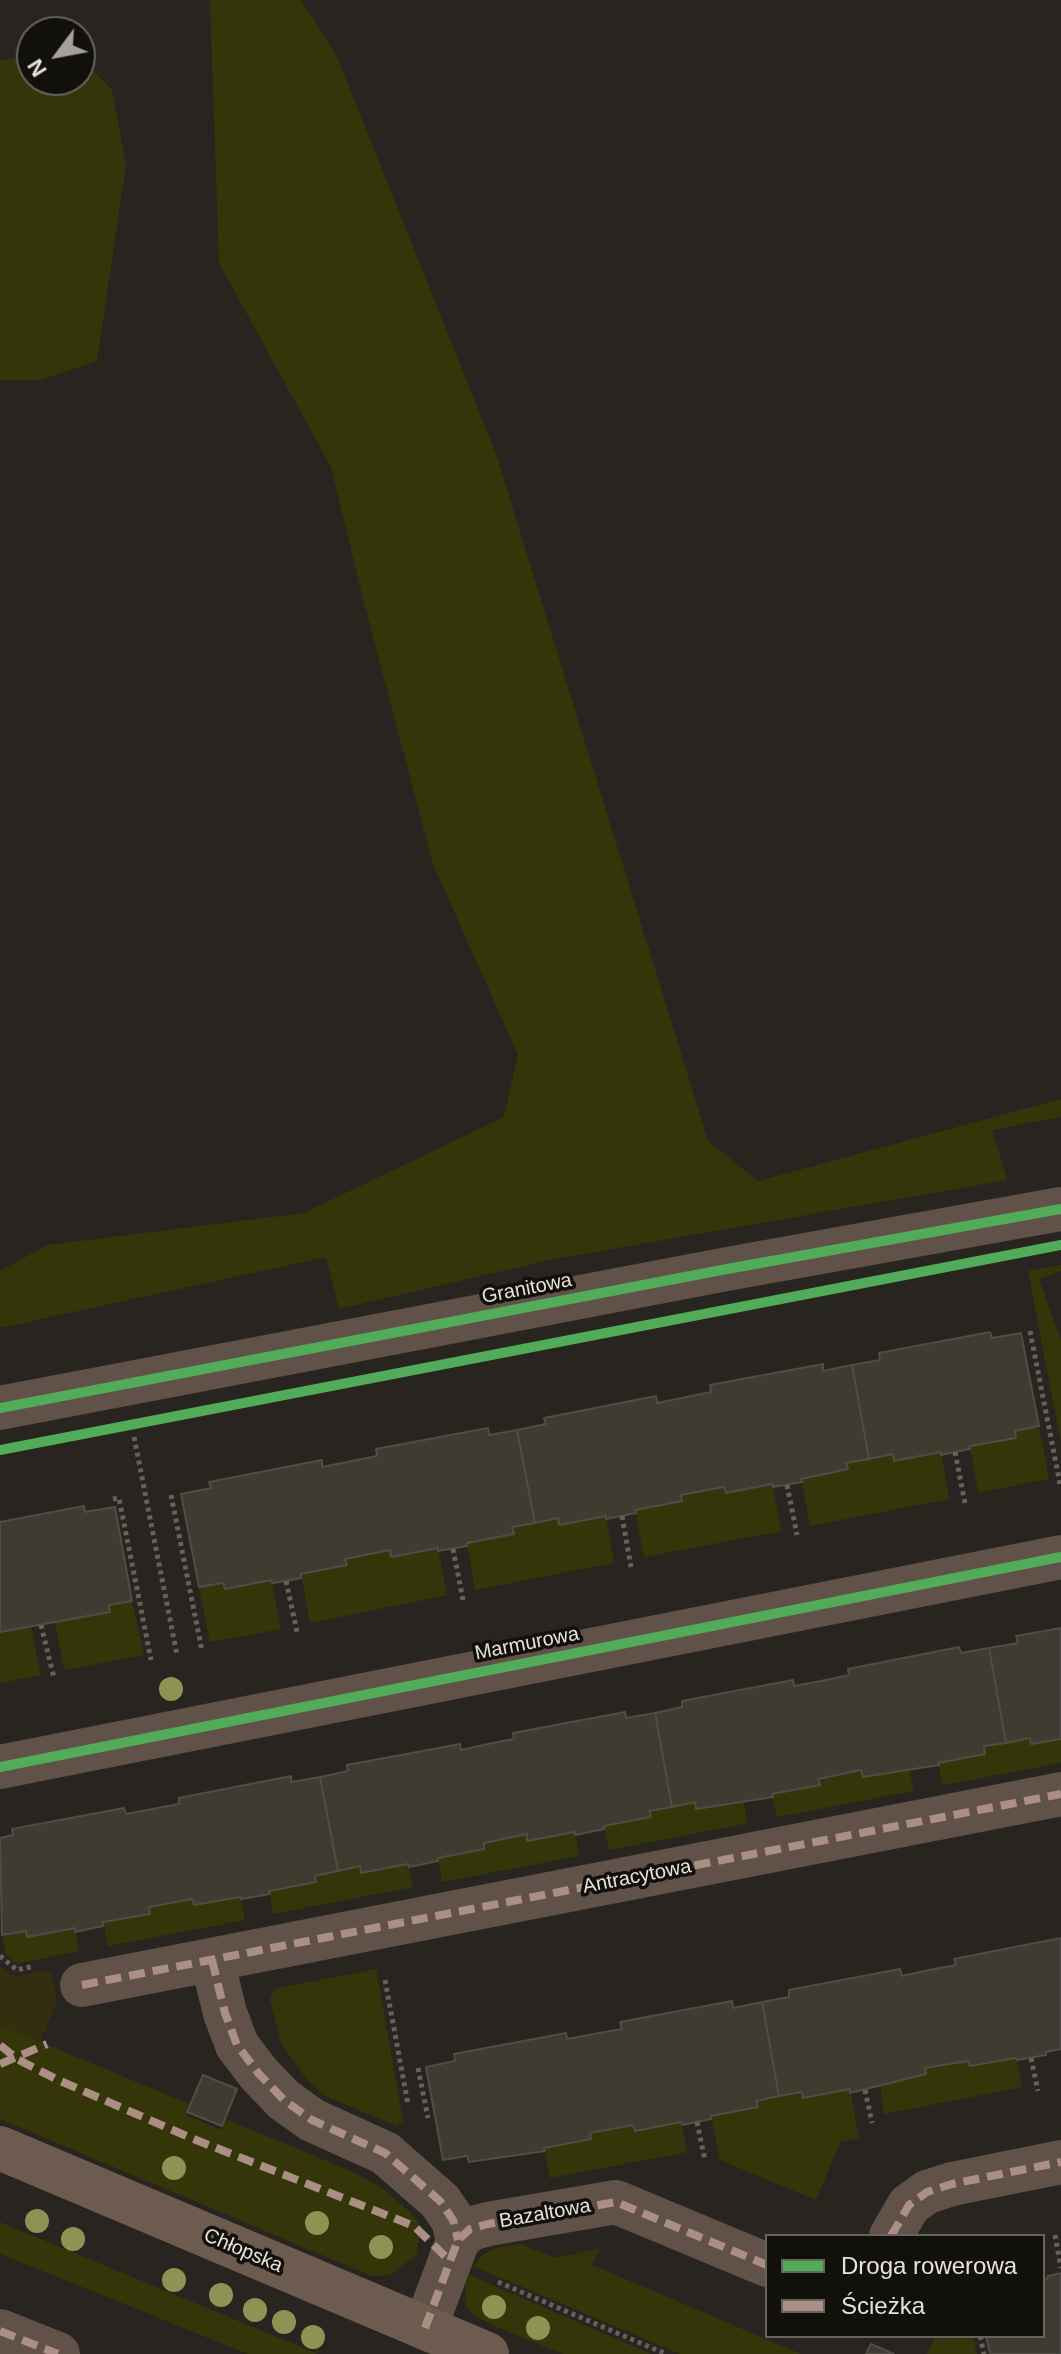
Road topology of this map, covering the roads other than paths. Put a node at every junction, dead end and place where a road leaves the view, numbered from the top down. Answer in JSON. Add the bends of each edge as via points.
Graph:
{"nodes":[{"id":1,"x":1061,"y":1209,"type":"edge"},
{"id":2,"x":0,"y":1408,"type":"edge"},
{"id":3,"x":1061,"y":1557,"type":"edge"},
{"id":4,"x":0,"y":1767,"type":"edge"},
{"id":5,"x":1061,"y":1794,"type":"edge"},
{"id":6,"x":212,"y":1960,"type":"junction"},
{"id":7,"x":82,"y":1985,"type":"dead end"},
{"id":8,"x":0,"y":2148,"type":"edge"},
{"id":9,"x":1061,"y":2162,"type":"edge"},
{"id":10,"x":892,"y":2234,"type":"edge"},
{"id":11,"x":454,"y":2250,"type":"junction"},
{"id":12,"x":765,"y":2264,"type":"edge"},
{"id":13,"x":425,"y":2328,"type":"junction"},
{"id":14,"x":487,"y":2354,"type":"edge"}],
"edges":[{"from":1,"to":2,"type":"street","name":"Granitowa"},
{"from":3,"to":4,"type":"street","name":"Marmurowa"},
{"from":5,"to":6,"type":"street","name":"Antracytowa"},
{"from":6,"to":7,"type":"street","name":"Antracytowa"},
{"from":6,"to":11,"type":"street","via":[[237,2045],[259,2074],[312,2120],[385,2153],[440,2201],[453,2220]]},
{"from":8,"to":13,"type":"street","name":"Chłopska"},
{"from":9,"to":10,"type":"street","via":[[927,2192],[909,2205]]},
{"from":11,"to":12,"type":"street","name":"Bazaltowa","via":[[470,2229],[616,2202]]},
{"from":11,"to":13,"type":"street"},
{"from":13,"to":14,"type":"street","name":"Chłopska"}]}
